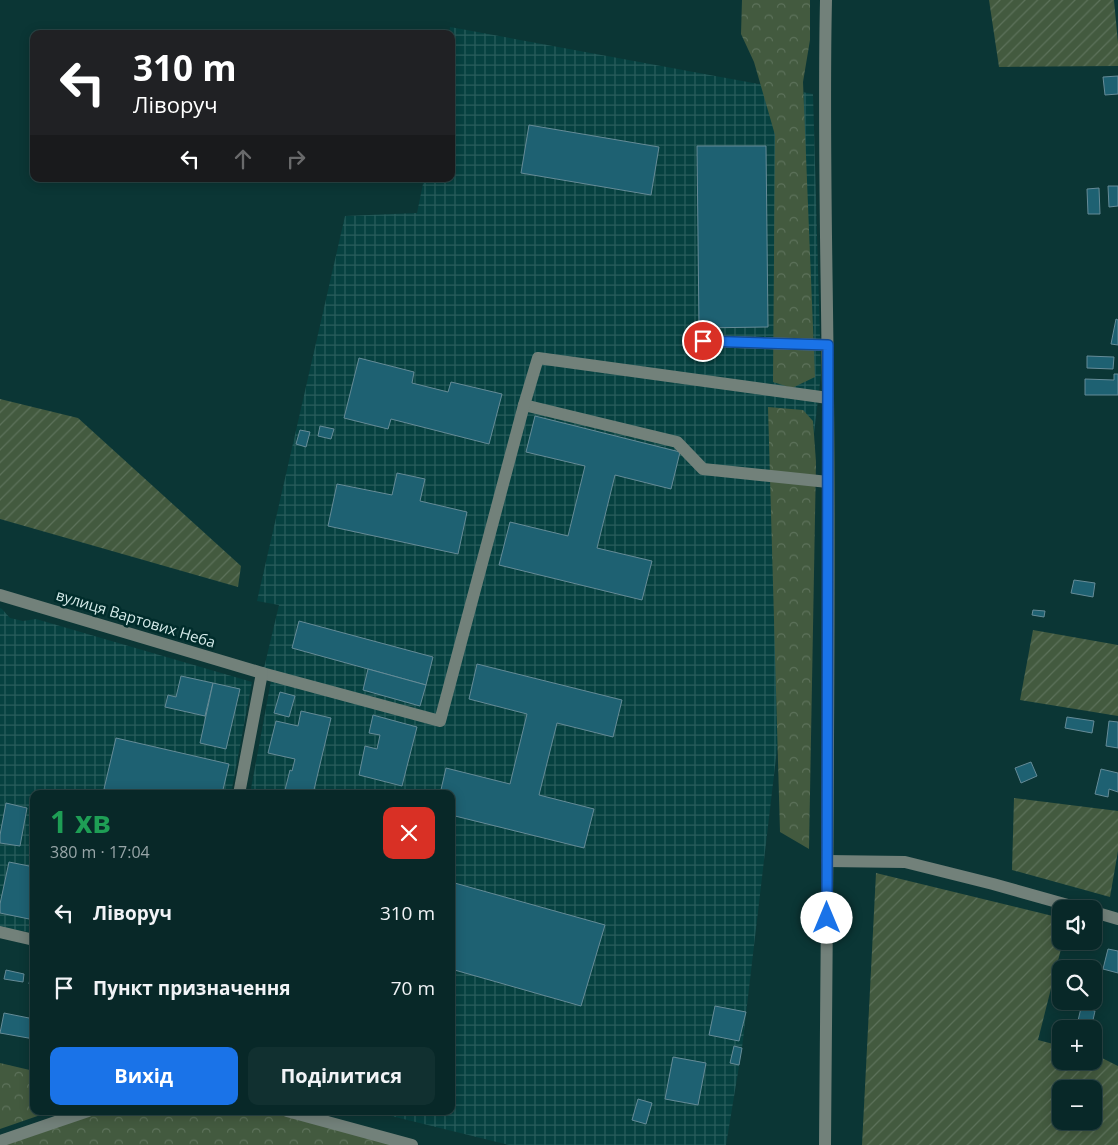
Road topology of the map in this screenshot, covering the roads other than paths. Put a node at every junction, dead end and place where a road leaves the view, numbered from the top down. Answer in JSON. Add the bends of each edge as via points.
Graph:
{"nodes":[{"id":1,"x":826,"y":0,"type":"edge"},
{"id":2,"x":703,"y":341,"type":"dead end"},
{"id":3,"x":828,"y":345,"type":"junction"},
{"id":4,"x":828,"y":398,"type":"junction"},
{"id":5,"x":524,"y":405,"type":"junction"},
{"id":6,"x":828,"y":482,"type":"junction"},
{"id":7,"x":0,"y":595,"type":"edge"},
{"id":8,"x":262,"y":673,"type":"junction"},
{"id":9,"x":240,"y":790,"type":"edge"},
{"id":10,"x":828,"y":861,"type":"junction"},
{"id":11,"x":1052,"y":901,"type":"edge"},
{"id":12,"x":1102,"y":914,"type":"edge"},
{"id":13,"x":1118,"y":919,"type":"edge"},
{"id":14,"x":0,"y":932,"type":"edge"},
{"id":15,"x":30,"y":939,"type":"edge"},
{"id":16,"x":76,"y":1115,"type":"edge"},
{"id":17,"x":302,"y":1115,"type":"edge"},
{"id":18,"x":0,"y":1141,"type":"edge"},
{"id":19,"x":412,"y":1145,"type":"edge"},
{"id":20,"x":825,"y":1145,"type":"edge"}],
"edges":[{"from":1,"to":3,"type":"street"},
{"from":2,"to":3,"type":"street"},
{"from":3,"to":4,"type":"street"},
{"from":4,"to":5,"type":"street","via":[[538,358]]},
{"from":4,"to":6,"type":"street"},
{"from":5,"to":6,"type":"street","via":[[677,442],[703,470]]},
{"from":5,"to":8,"type":"street","name":"вулиця Вартових Неба","via":[[440,721]]},
{"from":6,"to":10,"type":"street"},
{"from":7,"to":8,"type":"street","name":"вулиця Вартових Неба"},
{"from":8,"to":9,"type":"street"},
{"from":10,"to":11,"type":"street","via":[[905,862]]},
{"from":10,"to":20,"type":"street"},
{"from":12,"to":13,"type":"street"},
{"from":14,"to":15,"type":"street"},
{"from":16,"to":18,"type":"street"},
{"from":17,"to":19,"type":"street"}]}
